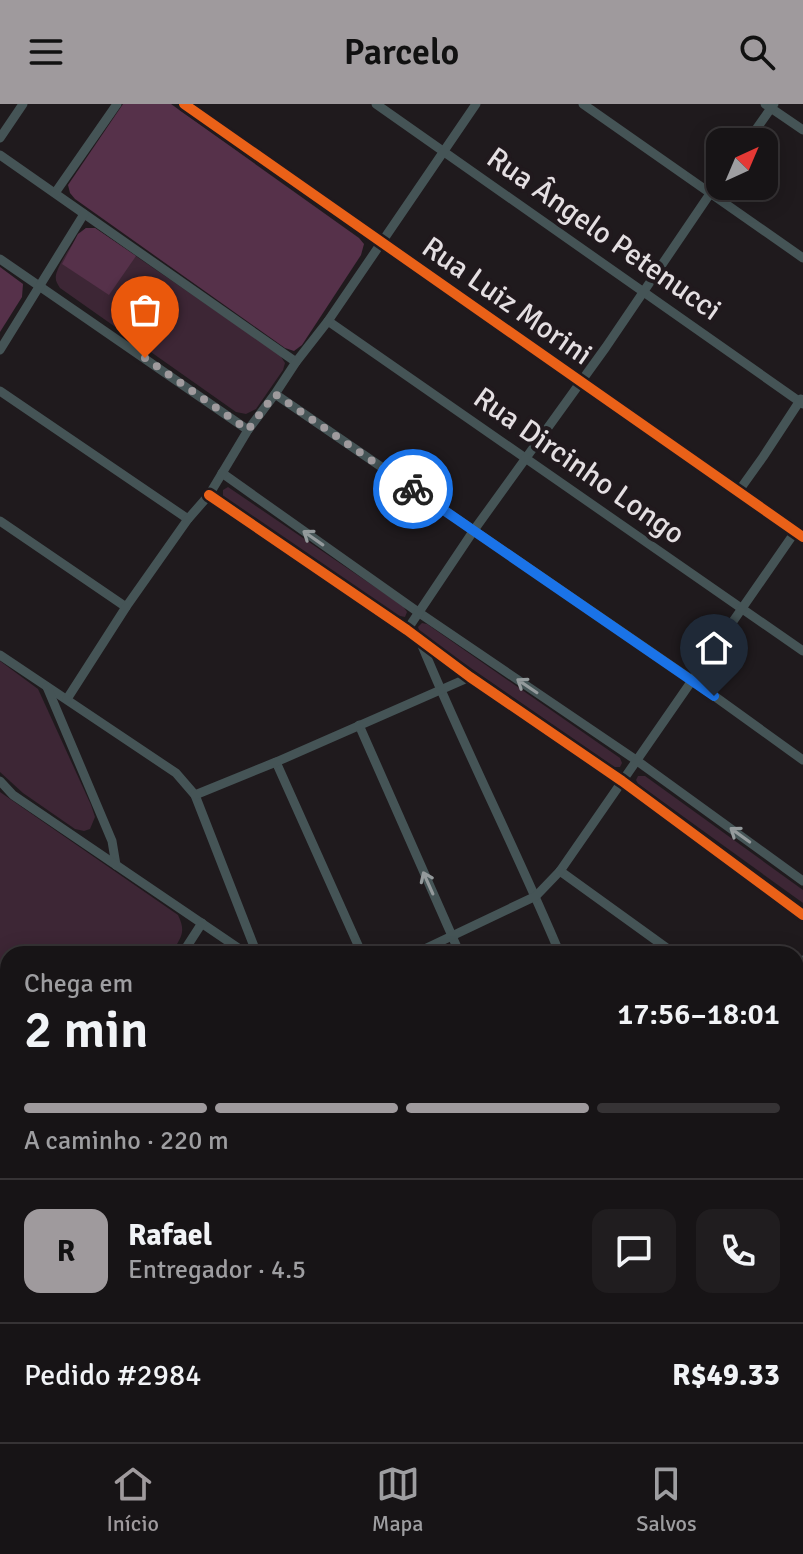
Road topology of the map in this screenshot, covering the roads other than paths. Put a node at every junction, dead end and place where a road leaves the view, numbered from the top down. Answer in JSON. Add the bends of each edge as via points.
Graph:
{"nodes":[{"id":1,"x":23,"y":104,"type":"edge"},
{"id":2,"x":117,"y":104,"type":"edge"},
{"id":3,"x":184,"y":104,"type":"edge"},
{"id":4,"x":376,"y":104,"type":"edge"},
{"id":5,"x":476,"y":104,"type":"edge"},
{"id":6,"x":583,"y":104,"type":"edge"},
{"id":7,"x":770,"y":105,"type":"edge"},
{"id":8,"x":198,"y":108,"type":"edge"},
{"id":9,"x":756,"y":128,"type":"edge"},
{"id":10,"x":803,"y":130,"type":"edge"},
{"id":11,"x":0,"y":138,"type":"edge"},
{"id":12,"x":443,"y":151,"type":"junction"},
{"id":13,"x":0,"y":155,"type":"edge"},
{"id":14,"x":706,"y":189,"type":"edge"},
{"id":15,"x":55,"y":193,"type":"junction"},
{"id":16,"x":706,"y":198,"type":"edge"},
{"id":17,"x":721,"y":200,"type":"edge"},
{"id":18,"x":84,"y":214,"type":"junction"},
{"id":19,"x":381,"y":242,"type":"junction"},
{"id":20,"x":803,"y":258,"type":"edge"},
{"id":21,"x":0,"y":259,"type":"edge"},
{"id":22,"x":41,"y":285,"type":"junction"},
{"id":23,"x":644,"y":291,"type":"junction"},
{"id":24,"x":328,"y":321,"type":"junction"},
{"id":25,"x":0,"y":350,"type":"edge"},
{"id":26,"x":296,"y":362,"type":"junction"},
{"id":27,"x":581,"y":382,"type":"junction"},
{"id":28,"x":0,"y":391,"type":"edge"},
{"id":29,"x":275,"y":394,"type":"junction"},
{"id":30,"x":802,"y":400,"type":"edge"},
{"id":31,"x":248,"y":430,"type":"junction"},
{"id":32,"x":526,"y":457,"type":"junction"},
{"id":33,"x":222,"y":473,"type":"junction"},
{"id":34,"x":738,"y":492,"type":"junction"},
{"id":35,"x":209,"y":495,"type":"junction"},
{"id":36,"x":188,"y":519,"type":"junction"},
{"id":37,"x":0,"y":521,"type":"edge"},
{"id":38,"x":474,"y":530,"type":"junction"},
{"id":39,"x":799,"y":535,"type":"edge"},
{"id":40,"x":126,"y":607,"type":"junction"},
{"id":41,"x":742,"y":608,"type":"junction"},
{"id":42,"x":418,"y":612,"type":"junction"},
{"id":43,"x":407,"y":630,"type":"junction"},
{"id":44,"x":420,"y":640,"type":"junction"},
{"id":45,"x":803,"y":651,"type":"edge"},
{"id":46,"x":0,"y":655,"type":"edge"},
{"id":47,"x":470,"y":677,"type":"junction"},
{"id":48,"x":692,"y":680,"type":"junction"},
{"id":49,"x":47,"y":687,"type":"junction"},
{"id":50,"x":441,"y":690,"type":"junction"},
{"id":51,"x":67,"y":699,"type":"junction"},
{"id":52,"x":359,"y":725,"type":"junction"},
{"id":53,"x":636,"y":760,"type":"junction"},
{"id":54,"x":803,"y":760,"type":"edge"},
{"id":55,"x":276,"y":762,"type":"junction"},
{"id":56,"x":0,"y":781,"type":"edge"},
{"id":57,"x":622,"y":781,"type":"junction"},
{"id":58,"x":195,"y":795,"type":"junction"},
{"id":59,"x":116,"y":865,"type":"junction"},
{"id":60,"x":560,"y":871,"type":"junction"},
{"id":61,"x":803,"y":881,"type":"edge"},
{"id":62,"x":536,"y":896,"type":"junction"},
{"id":63,"x":803,"y":915,"type":"edge"},
{"id":64,"x":202,"y":923,"type":"junction"},
{"id":65,"x":452,"y":936,"type":"junction"},
{"id":66,"x":187,"y":946,"type":"edge"},
{"id":67,"x":235,"y":946,"type":"edge"},
{"id":68,"x":254,"y":946,"type":"edge"},
{"id":69,"x":358,"y":946,"type":"edge"},
{"id":70,"x":431,"y":946,"type":"edge"},
{"id":71,"x":456,"y":946,"type":"edge"},
{"id":72,"x":557,"y":946,"type":"edge"},
{"id":73,"x":664,"y":946,"type":"edge"}],
"edges":[{"from":1,"to":11,"type":"street"},
{"from":2,"to":15,"type":"street"},
{"from":3,"to":8,"type":"street","name":"Rua Luiz Morini"},
{"from":4,"to":12,"type":"street","name":"Rua Ângelo Petenucci"},
{"from":5,"to":12,"type":"street"},
{"from":6,"to":14,"type":"street"},
{"from":7,"to":9,"type":"street"},
{"from":7,"to":10,"type":"street"},
{"from":8,"to":19,"type":"street","name":"Rua Luiz Morini"},
{"from":12,"to":19,"type":"street"},
{"from":12,"to":23,"type":"street","name":"Rua Ângelo Petenucci"},
{"from":13,"to":15,"type":"street"},
{"from":15,"to":18,"type":"street"},
{"from":16,"to":23,"type":"street"},
{"from":17,"to":20,"type":"street"},
{"from":18,"to":22,"type":"street"},
{"from":18,"to":26,"type":"street"},
{"from":19,"to":24,"type":"street"},
{"from":19,"to":27,"type":"street","name":"Rua Luiz Morini"},
{"from":21,"to":22,"type":"street"},
{"from":22,"to":25,"type":"street"},
{"from":22,"to":31,"type":"street"},
{"from":23,"to":27,"type":"street"},
{"from":23,"to":30,"type":"street","name":"Rua Ângelo Petenucci"},
{"from":24,"to":26,"type":"street"},
{"from":24,"to":32,"type":"street","name":"Rua Dircinho Longo"},
{"from":26,"to":29,"type":"street"},
{"from":27,"to":32,"type":"street"},
{"from":27,"to":34,"type":"street","name":"Rua Luiz Morini"},
{"from":28,"to":36,"type":"street"},
{"from":29,"to":31,"type":"street"},
{"from":29,"to":38,"type":"street"},
{"from":30,"to":34,"type":"street"},
{"from":31,"to":33,"type":"street"},
{"from":32,"to":38,"type":"street"},
{"from":32,"to":41,"type":"street","name":"Rua Dircinho Longo"},
{"from":33,"to":35,"type":"street"},
{"from":42,"to":33,"type":"street","one_way":true},
{"from":34,"to":39,"type":"street","name":"Rua Luiz Morini"},
{"from":35,"to":36,"type":"street"},
{"from":35,"to":43,"type":"street"},
{"from":36,"to":40,"type":"street"},
{"from":37,"to":40,"type":"street"},
{"from":38,"to":42,"type":"street"},
{"from":38,"to":48,"type":"street"},
{"from":39,"to":41,"type":"street"},
{"from":40,"to":51,"type":"street"},
{"from":41,"to":45,"type":"street","name":"Rua Dircinho Longo"},
{"from":41,"to":48,"type":"street"},
{"from":42,"to":43,"type":"street"},
{"from":53,"to":42,"type":"street","one_way":true},
{"from":43,"to":44,"type":"street"},
{"from":44,"to":47,"type":"street"},
{"from":44,"to":50,"type":"street"},
{"from":46,"to":49,"type":"street"},
{"from":47,"to":50,"type":"street"},
{"from":47,"to":57,"type":"street"},
{"from":48,"to":53,"type":"street"},
{"from":48,"to":54,"type":"street"},
{"from":49,"to":51,"type":"street"},
{"from":49,"to":59,"type":"street","via":[[112,841]]},
{"from":50,"to":52,"type":"street"},
{"from":50,"to":62,"type":"street"},
{"from":51,"to":58,"type":"street","via":[[176,773]]},
{"from":52,"to":55,"type":"street"},
{"from":65,"to":52,"type":"street","one_way":true},
{"from":53,"to":57,"type":"street"},
{"from":61,"to":53,"type":"street","one_way":true},
{"from":55,"to":58,"type":"street"},
{"from":55,"to":69,"type":"street"},
{"from":56,"to":59,"type":"street"},
{"from":57,"to":60,"type":"street"},
{"from":57,"to":63,"type":"street"},
{"from":58,"to":68,"type":"street"},
{"from":59,"to":64,"type":"street"},
{"from":60,"to":62,"type":"street"},
{"from":60,"to":73,"type":"street"},
{"from":62,"to":65,"type":"street"},
{"from":62,"to":72,"type":"street"},
{"from":64,"to":66,"type":"street"},
{"from":64,"to":67,"type":"street"},
{"from":65,"to":70,"type":"street"},
{"from":65,"to":71,"type":"street"}]}
